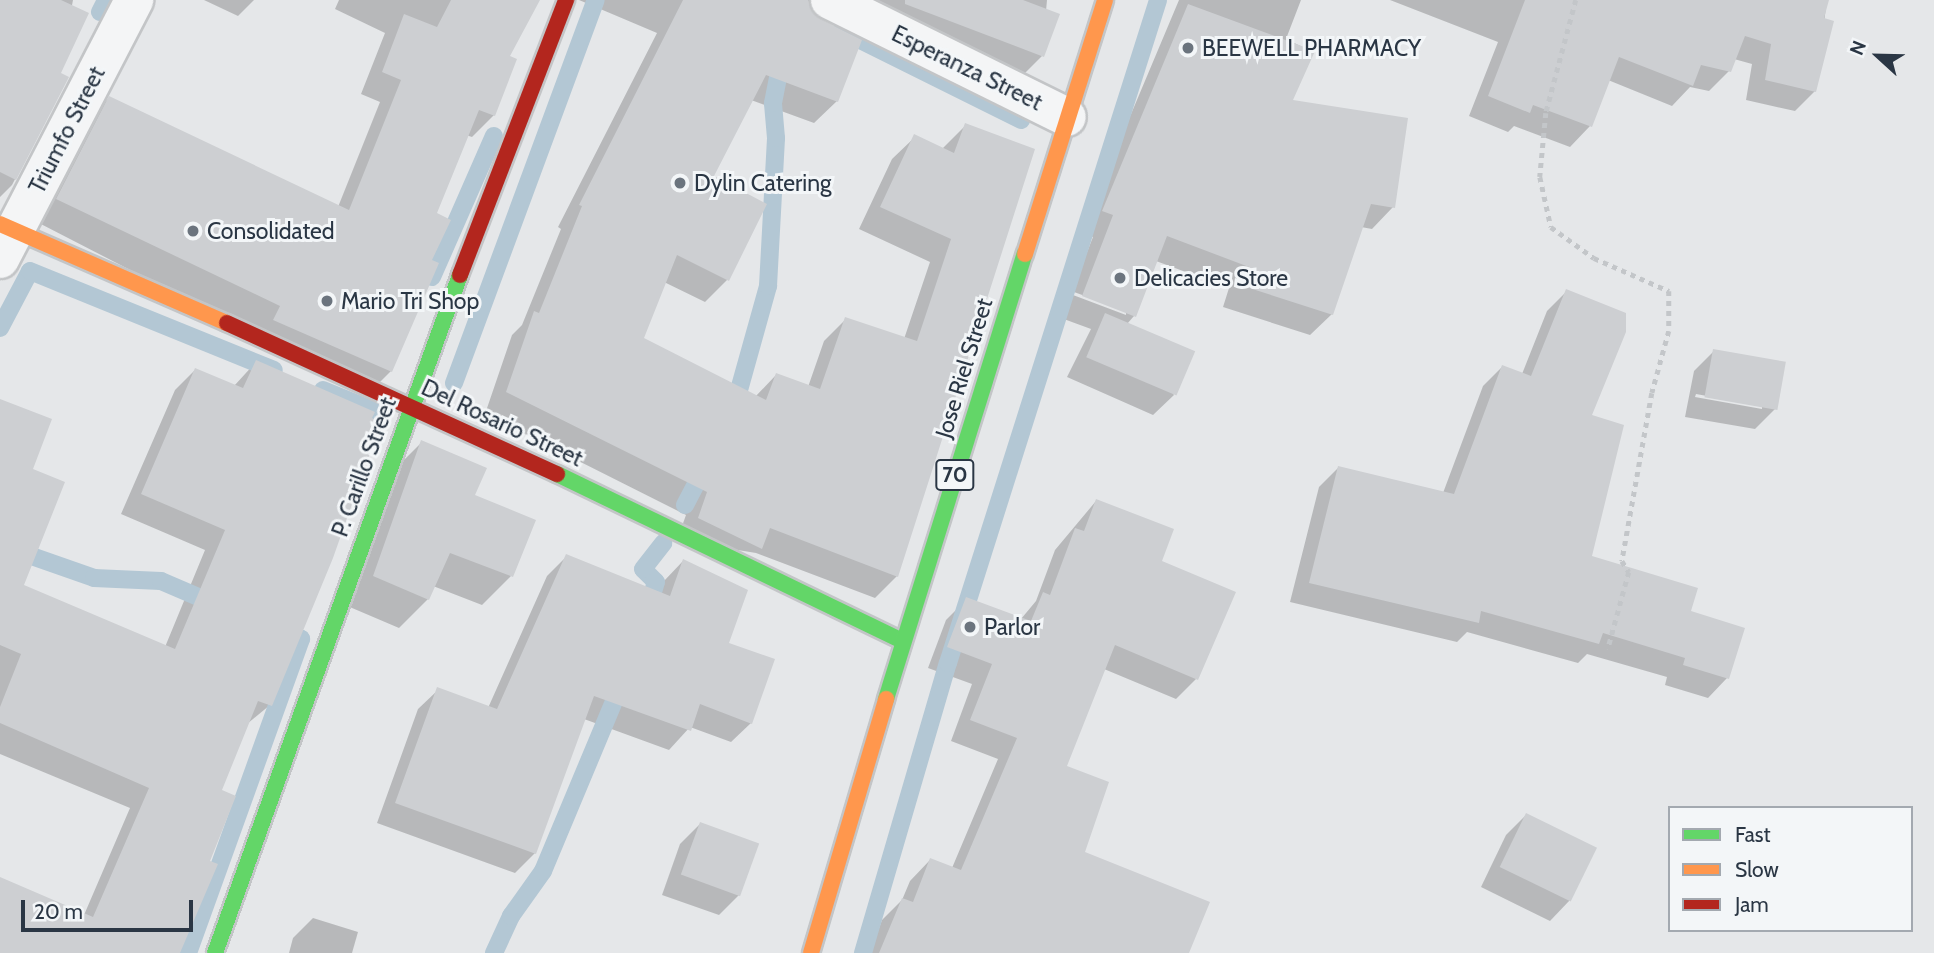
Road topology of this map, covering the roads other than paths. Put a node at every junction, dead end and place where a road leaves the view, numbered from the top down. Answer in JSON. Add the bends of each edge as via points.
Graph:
{"nodes":[{"id":1,"x":134,"y":0,"type":"edge"},
{"id":2,"x":566,"y":0,"type":"edge"},
{"id":3,"x":830,"y":0,"type":"edge"},
{"id":4,"x":1105,"y":0,"type":"edge"},
{"id":5,"x":1067,"y":117,"type":"junction"},
{"id":6,"x":5,"y":238,"type":"edge"},
{"id":7,"x":411,"y":404,"type":"junction"},
{"id":8,"x":903,"y":640,"type":"junction"},
{"id":9,"x":215,"y":953,"type":"edge"},
{"id":10,"x":811,"y":953,"type":"edge"}],
"edges":[{"from":1,"to":6,"type":"street","name":"Triumfo Street"},
{"from":2,"to":7,"type":"main road","name":"P. Carillo Street"},
{"from":3,"to":5,"type":"street","name":"Esperanza Street"},
{"from":4,"to":5,"type":"main road","name":"Jose Riel Street","number":"70"},
{"from":5,"to":8,"type":"main road","name":"Jose Riel Street","number":"70"},
{"from":6,"to":7,"type":"main road","name":"Del Rosario Street"},
{"from":7,"to":8,"type":"main road","name":"Del Rosario Street"},
{"from":7,"to":9,"type":"main road","name":"P. Carillo Street"},
{"from":8,"to":10,"type":"main road","name":"Jose Riel Street","number":"70"}]}
